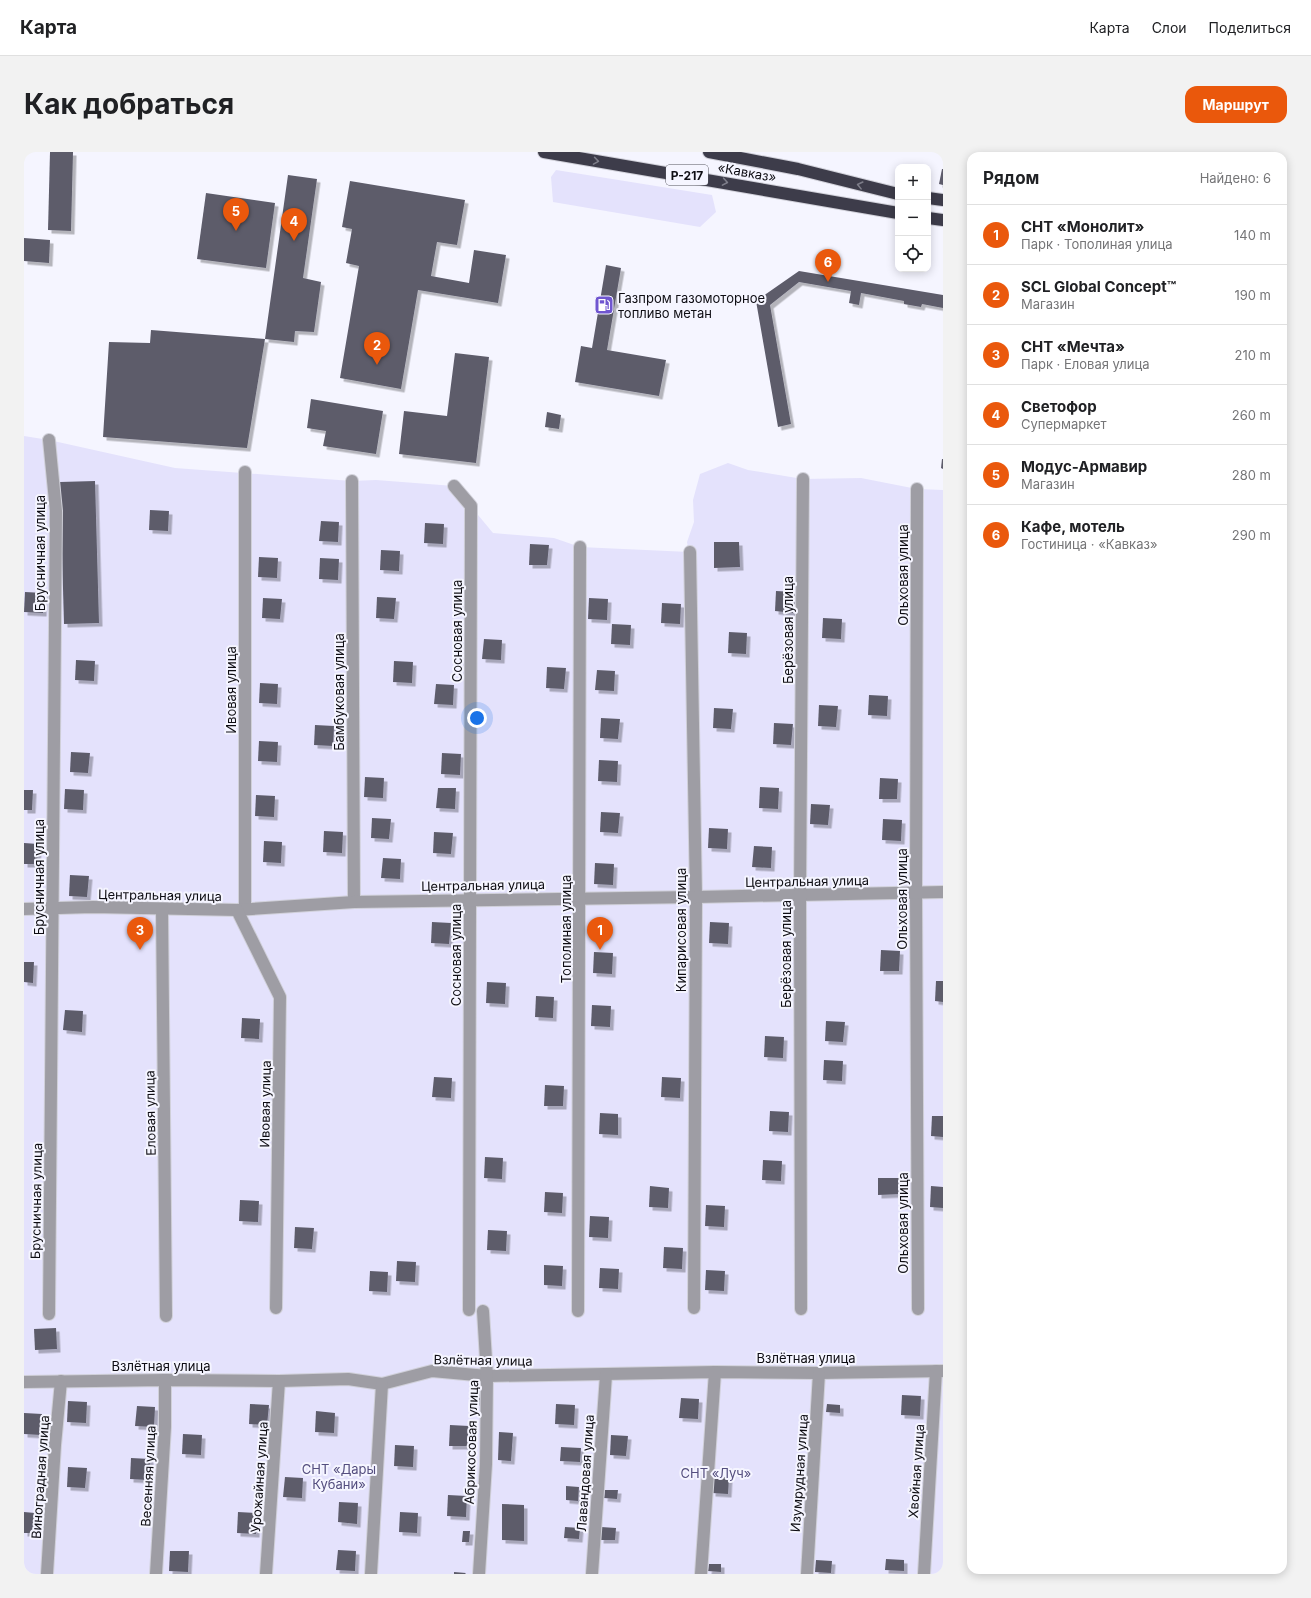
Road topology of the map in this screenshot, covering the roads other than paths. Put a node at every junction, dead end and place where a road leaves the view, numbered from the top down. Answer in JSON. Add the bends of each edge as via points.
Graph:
{"nodes":[{"id":1,"x":544,"y":152,"type":"edge"},
{"id":2,"x":709,"y":152,"type":"edge"},
{"id":3,"x":895,"y":193,"type":"edge"},
{"id":4,"x":931,"y":198,"type":"edge"},
{"id":5,"x":943,"y":200,"type":"edge"},
{"id":6,"x":895,"y":212,"type":"edge"},
{"id":7,"x":931,"y":218,"type":"edge"},
{"id":8,"x":943,"y":220,"type":"edge"},
{"id":9,"x":50,"y":440,"type":"dead end"},
{"id":10,"x":245,"y":472,"type":"dead end"},
{"id":11,"x":803,"y":480,"type":"dead end"},
{"id":12,"x":352,"y":481,"type":"dead end"},
{"id":13,"x":454,"y":486,"type":"dead end"},
{"id":14,"x":917,"y":489,"type":"dead end"},
{"id":15,"x":580,"y":547,"type":"dead end"},
{"id":16,"x":690,"y":552,"type":"dead end"},
{"id":17,"x":916,"y":892,"type":"junction"},
{"id":18,"x":943,"y":892,"type":"edge"},
{"id":19,"x":800,"y":895,"type":"junction"},
{"id":20,"x":696,"y":897,"type":"junction"},
{"id":21,"x":580,"y":898,"type":"junction"},
{"id":22,"x":470,"y":899,"type":"junction"},
{"id":23,"x":354,"y":902,"type":"junction"},
{"id":24,"x":53,"y":908,"type":"junction"},
{"id":25,"x":24,"y":909,"type":"edge"},
{"id":26,"x":162,"y":909,"type":"junction"},
{"id":27,"x":241,"y":909,"type":"junction"},
{"id":28,"x":276,"y":1308,"type":"dead end"},
{"id":29,"x":694,"y":1308,"type":"dead end"},
{"id":30,"x":801,"y":1309,"type":"dead end"},
{"id":31,"x":918,"y":1309,"type":"dead end"},
{"id":32,"x":469,"y":1310,"type":"dead end"},
{"id":33,"x":483,"y":1311,"type":"dead end"},
{"id":34,"x":578,"y":1311,"type":"dead end"},
{"id":35,"x":49,"y":1314,"type":"dead end"},
{"id":36,"x":166,"y":1316,"type":"dead end"},
{"id":37,"x":939,"y":1370,"type":"edge"},
{"id":38,"x":715,"y":1372,"type":"junction"},
{"id":39,"x":819,"y":1373,"type":"junction"},
{"id":40,"x":606,"y":1375,"type":"junction"},
{"id":41,"x":487,"y":1376,"type":"junction"},
{"id":42,"x":164,"y":1380,"type":"junction"},
{"id":43,"x":61,"y":1381,"type":"junction"},
{"id":44,"x":279,"y":1381,"type":"junction"},
{"id":45,"x":24,"y":1382,"type":"edge"},
{"id":46,"x":382,"y":1384,"type":"junction"},
{"id":47,"x":47,"y":1574,"type":"edge"},
{"id":48,"x":156,"y":1574,"type":"edge"},
{"id":49,"x":266,"y":1574,"type":"edge"},
{"id":50,"x":371,"y":1574,"type":"edge"},
{"id":51,"x":479,"y":1574,"type":"edge"},
{"id":52,"x":592,"y":1574,"type":"edge"},
{"id":53,"x":701,"y":1574,"type":"edge"},
{"id":54,"x":807,"y":1574,"type":"edge"},
{"id":55,"x":924,"y":1574,"type":"edge"}],
"edges":[{"from":1,"to":6,"type":"highway","name":"«Кавказ»","number":"Р-217","one_way":true},
{"from":3,"to":2,"type":"highway","name":"«Кавказ»","number":"Р-217","one_way":true,"via":[[798,169]]},
{"from":4,"to":5,"type":"highway"},
{"from":7,"to":8,"type":"highway"},
{"from":9,"to":24,"type":"street","name":"Брусничная улица","via":[[56,512]]},
{"from":10,"to":27,"type":"street","name":"Ивовая улица"},
{"from":11,"to":19,"type":"street","name":"Берёзовая улица"},
{"from":12,"to":23,"type":"street","name":"Бамбуковая улица"},
{"from":13,"to":22,"type":"street","name":"Сосновая улица","via":[[471,506]]},
{"from":14,"to":17,"type":"street","name":"Ольховая улица"},
{"from":15,"to":21,"type":"street","name":"Тополиная улица"},
{"from":16,"to":20,"type":"street","name":"Кипарисовая улица"},
{"from":17,"to":18,"type":"street","name":"Центральная улица"},
{"from":17,"to":19,"type":"street","name":"Центральная улица"},
{"from":17,"to":31,"type":"street","name":"Ольховая улица"},
{"from":19,"to":20,"type":"street","name":"Центральная улица"},
{"from":19,"to":30,"type":"street","name":"Берёзовая улица"},
{"from":20,"to":21,"type":"street","name":"Центральная улица"},
{"from":20,"to":29,"type":"street","name":"Кипарисовая улица"},
{"from":21,"to":22,"type":"street","name":"Центральная улица"},
{"from":21,"to":34,"type":"street","name":"Тополиная улица"},
{"from":22,"to":23,"type":"street","name":"Центральная улица"},
{"from":22,"to":32,"type":"street","name":"Сосновая улица"},
{"from":23,"to":27,"type":"street","name":"Центральная улица"},
{"from":24,"to":25,"type":"street","name":"Центральная улица"},
{"from":24,"to":26,"type":"street","name":"Центральная улица"},
{"from":24,"to":35,"type":"street","name":"Брусничная улица"},
{"from":26,"to":27,"type":"street","name":"Центральная улица"},
{"from":26,"to":36,"type":"street","name":"Еловая улица"},
{"from":27,"to":28,"type":"street","name":"Ивовая улица","via":[[280,997]]},
{"from":33,"to":41,"type":"street","name":"Абрикосовая улица"},
{"from":37,"to":39,"type":"street","name":"Взлётная улица"},
{"from":37,"to":55,"type":"street","name":"Хвойная улица"},
{"from":38,"to":39,"type":"street","name":"Взлётная улица"},
{"from":38,"to":40,"type":"street","name":"Взлётная улица"},
{"from":38,"to":53,"type":"street"},
{"from":39,"to":54,"type":"street","name":"Изумрудная улица"},
{"from":40,"to":41,"type":"street","name":"Взлётная улица"},
{"from":40,"to":52,"type":"street","name":"Лавандовая улица"},
{"from":41,"to":46,"type":"street","name":"Взлётная улица","via":[[432,1372]]},
{"from":41,"to":51,"type":"street","name":"Абрикосовая улица","via":[[486,1464]]},
{"from":42,"to":43,"type":"street","name":"Взлётная улица"},
{"from":42,"to":44,"type":"street","name":"Взлётная улица"},
{"from":42,"to":48,"type":"street","name":"Весенняя улица","via":[[165,1427]]},
{"from":43,"to":45,"type":"street","name":"Взлётная улица"},
{"from":43,"to":47,"type":"street","name":"Виноградная улица"},
{"from":44,"to":46,"type":"street","name":"Взлётная улица","via":[[348,1378]]},
{"from":44,"to":49,"type":"street","name":"Урожайная улица"},
{"from":46,"to":50,"type":"street"}]}
